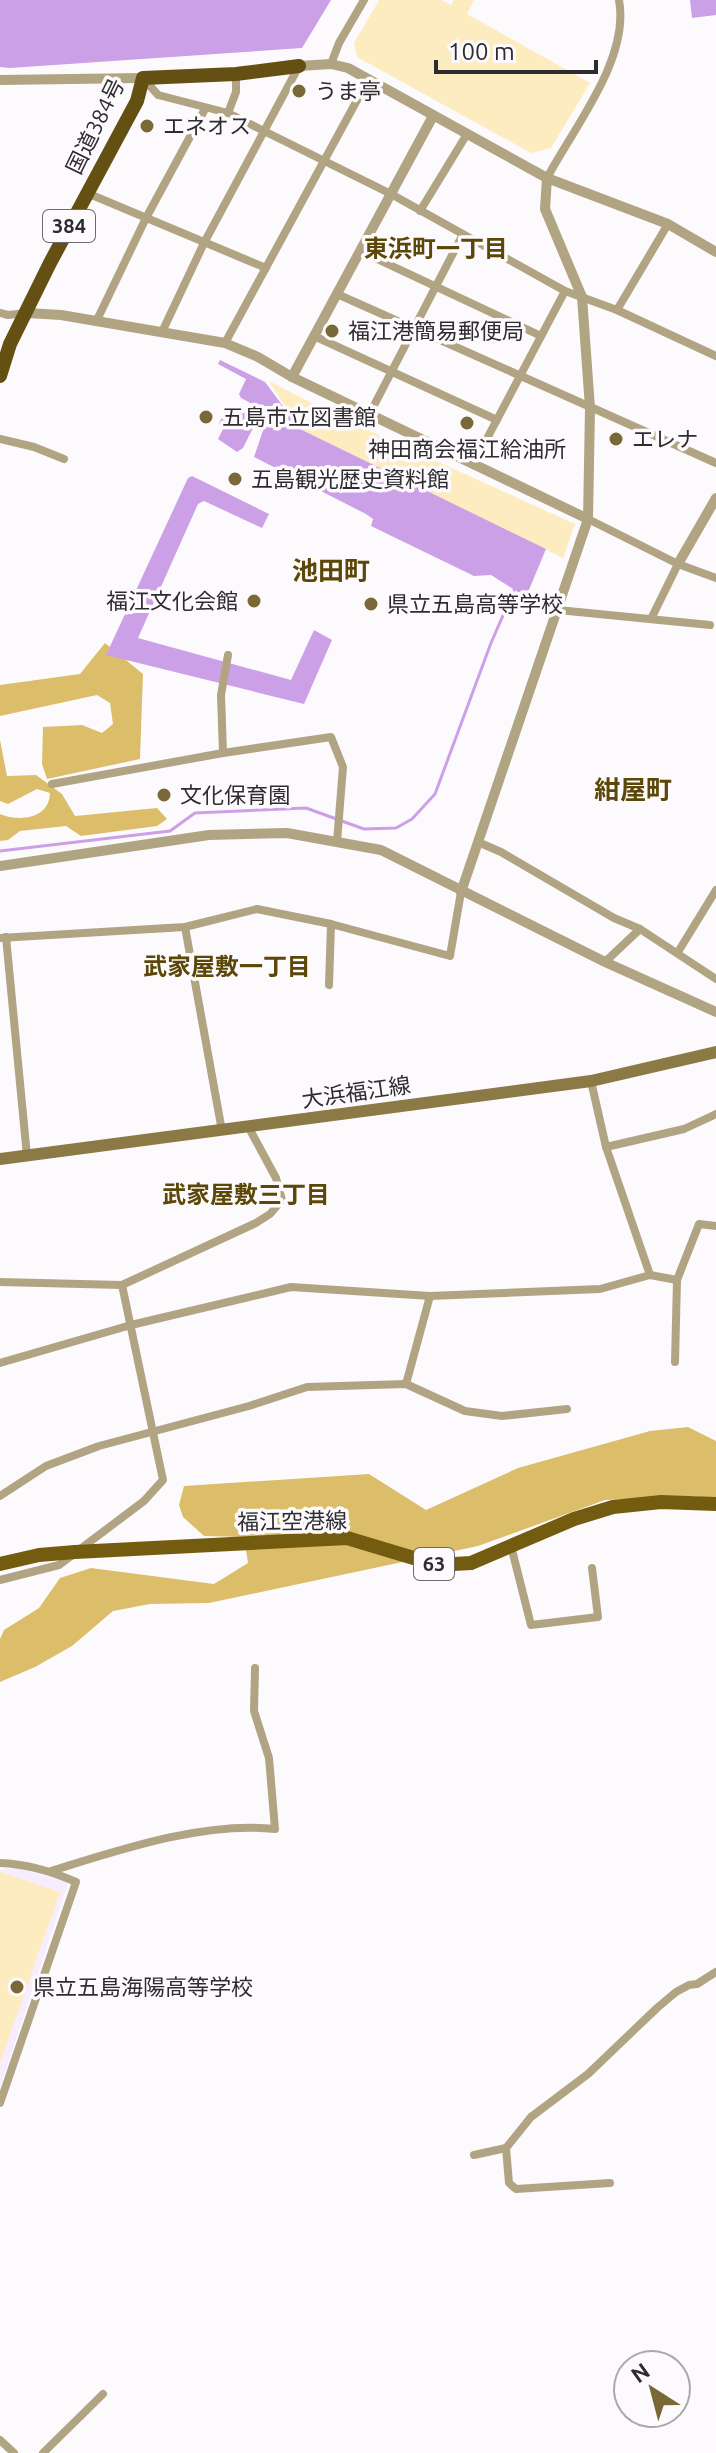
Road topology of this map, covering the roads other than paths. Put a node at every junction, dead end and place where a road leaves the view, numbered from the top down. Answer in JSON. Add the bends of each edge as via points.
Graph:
{"nodes":[{"id":1,"x":364,"y":0,"type":"edge"},
{"id":2,"x":619,"y":0,"type":"edge"},
{"id":3,"x":331,"y":64,"type":"junction"},
{"id":4,"x":299,"y":66,"type":"junction"},
{"id":5,"x":236,"y":74,"type":"junction"},
{"id":6,"x":143,"y":78,"type":"junction"},
{"id":7,"x":0,"y":80,"type":"edge"},
{"id":8,"x":368,"y":80,"type":"junction"},
{"id":9,"x":205,"y":109,"type":"junction"},
{"id":10,"x":228,"y":113,"type":"junction"},
{"id":11,"x":433,"y":116,"type":"junction"},
{"id":12,"x":264,"y":131,"type":"junction"},
{"id":13,"x":467,"y":134,"type":"junction"},
{"id":14,"x":325,"y":159,"type":"junction"},
{"id":15,"x":547,"y":178,"type":"junction"},
{"id":16,"x":87,"y":193,"type":"junction"},
{"id":17,"x":391,"y":194,"type":"junction"},
{"id":18,"x":420,"y":211,"type":"junction"},
{"id":19,"x":146,"y":218,"type":"junction"},
{"id":20,"x":668,"y":224,"type":"junction"},
{"id":21,"x":462,"y":236,"type":"junction"},
{"id":22,"x":204,"y":243,"type":"junction"},
{"id":23,"x":360,"y":251,"type":"junction"},
{"id":24,"x":716,"y":252,"type":"edge"},
{"id":25,"x":266,"y":268,"type":"junction"},
{"id":26,"x":436,"y":286,"type":"junction"},
{"id":27,"x":565,"y":291,"type":"junction"},
{"id":28,"x":337,"y":294,"type":"junction"},
{"id":29,"x":582,"y":297,"type":"junction"},
{"id":30,"x":617,"y":310,"type":"junction"},
{"id":31,"x":0,"y":313,"type":"edge"},
{"id":32,"x":27,"y":313,"type":"junction"},
{"id":33,"x":96,"y":322,"type":"junction"},
{"id":34,"x":414,"y":329,"type":"junction"},
{"id":35,"x":162,"y":332,"type":"junction"},
{"id":36,"x":314,"y":336,"type":"junction"},
{"id":37,"x":541,"y":336,"type":"junction"},
{"id":38,"x":225,"y":343,"type":"junction"},
{"id":39,"x":716,"y":356,"type":"edge"},
{"id":40,"x":391,"y":372,"type":"junction"},
{"id":41,"x":0,"y":376,"type":"edge"},
{"id":42,"x":292,"y":377,"type":"junction"},
{"id":43,"x":520,"y":377,"type":"junction"},
{"id":44,"x":590,"y":408,"type":"junction"},
{"id":45,"x":369,"y":415,"type":"junction"},
{"id":46,"x":497,"y":420,"type":"junction"},
{"id":47,"x":0,"y":439,"type":"edge"},
{"id":48,"x":64,"y":459,"type":"dead end"},
{"id":49,"x":716,"y":463,"type":"edge"},
{"id":50,"x":473,"y":465,"type":"junction"},
{"id":51,"x":716,"y":498,"type":"edge"},
{"id":52,"x":588,"y":519,"type":"junction"},
{"id":53,"x":678,"y":564,"type":"junction"},
{"id":54,"x":716,"y":578,"type":"edge"},
{"id":55,"x":558,"y":610,"type":"junction"},
{"id":56,"x":651,"y":619,"type":"junction"},
{"id":57,"x":710,"y":625,"type":"dead end"},
{"id":58,"x":228,"y":655,"type":"dead end"},
{"id":59,"x":223,"y":753,"type":"junction"},
{"id":60,"x":52,"y":784,"type":"dead end"},
{"id":61,"x":337,"y":842,"type":"junction"},
{"id":62,"x":478,"y":842,"type":"junction"},
{"id":63,"x":0,"y":866,"type":"edge"},
{"id":64,"x":716,"y":890,"type":"edge"},
{"id":65,"x":461,"y":892,"type":"junction"},
{"id":66,"x":331,"y":924,"type":"junction"},
{"id":67,"x":185,"y":927,"type":"junction"},
{"id":68,"x":640,"y":929,"type":"junction"},
{"id":69,"x":3,"y":937,"type":"edge"},
{"id":70,"x":678,"y":952,"type":"junction"},
{"id":71,"x":605,"y":962,"type":"junction"},
{"id":72,"x":716,"y":979,"type":"edge"},
{"id":73,"x":329,"y":985,"type":"dead end"},
{"id":74,"x":716,"y":1012,"type":"edge"},
{"id":75,"x":716,"y":1052,"type":"edge"},
{"id":76,"x":591,"y":1081,"type":"junction"},
{"id":77,"x":716,"y":1114,"type":"edge"},
{"id":78,"x":249,"y":1128,"type":"junction"},
{"id":79,"x":222,"y":1131,"type":"junction"},
{"id":80,"x":606,"y":1147,"type":"junction"},
{"id":81,"x":27,"y":1156,"type":"junction"},
{"id":82,"x":0,"y":1159,"type":"edge"},
{"id":83,"x":716,"y":1226,"type":"edge"},
{"id":84,"x":650,"y":1275,"type":"junction"},
{"id":85,"x":677,"y":1280,"type":"junction"},
{"id":86,"x":0,"y":1282,"type":"edge"},
{"id":87,"x":122,"y":1285,"type":"junction"},
{"id":88,"x":430,"y":1296,"type":"junction"},
{"id":89,"x":131,"y":1325,"type":"junction"},
{"id":90,"x":675,"y":1362,"type":"dead end"},
{"id":91,"x":0,"y":1363,"type":"edge"},
{"id":92,"x":406,"y":1384,"type":"junction"},
{"id":93,"x":567,"y":1409,"type":"dead end"},
{"id":94,"x":153,"y":1431,"type":"junction"},
{"id":95,"x":0,"y":1496,"type":"edge"},
{"id":96,"x":716,"y":1504,"type":"edge"},
{"id":97,"x":511,"y":1546,"type":"junction"},
{"id":98,"x":75,"y":1552,"type":"junction"},
{"id":99,"x":0,"y":1564,"type":"edge"},
{"id":100,"x":592,"y":1568,"type":"dead end"},
{"id":101,"x":0,"y":1580,"type":"edge"},
{"id":102,"x":255,"y":1668,"type":"dead end"},
{"id":103,"x":0,"y":1863,"type":"edge"},
{"id":104,"x":51,"y":1871,"type":"junction"},
{"id":105,"x":716,"y":1972,"type":"edge"},
{"id":106,"x":0,"y":2103,"type":"edge"},
{"id":107,"x":506,"y":2148,"type":"junction"},
{"id":108,"x":474,"y":2155,"type":"dead end"},
{"id":109,"x":610,"y":2183,"type":"dead end"},
{"id":110,"x":103,"y":2394,"type":"dead end"},
{"id":111,"x":0,"y":2440,"type":"edge"},
{"id":112,"x":14,"y":2453,"type":"edge"},
{"id":113,"x":43,"y":2453,"type":"edge"}],
"edges":[{"from":1,"to":3,"type":"street"},
{"from":2,"to":15,"type":"street","via":[[620,31],[613,60]]},
{"from":3,"to":4,"type":"street"},
{"from":3,"to":8,"type":"street"},
{"from":4,"to":5,"type":"highway","name":"国道384号"},
{"from":4,"to":12,"type":"street"},
{"from":5,"to":6,"type":"highway","name":"国道384号"},
{"from":5,"to":10,"type":"street"},
{"from":6,"to":7,"type":"street"},
{"from":6,"to":9,"type":"street","via":[[158,95]]},
{"from":6,"to":16,"type":"highway","name":"国道384号","number":"384","via":[[137,101]]},
{"from":8,"to":11,"type":"street"},
{"from":8,"to":14,"type":"street"},
{"from":9,"to":10,"type":"street"},
{"from":9,"to":19,"type":"street"},
{"from":10,"to":12,"type":"street"},
{"from":11,"to":13,"type":"street"},
{"from":11,"to":17,"type":"street"},
{"from":12,"to":14,"type":"street"},
{"from":12,"to":22,"type":"street"},
{"from":13,"to":15,"type":"street"},
{"from":13,"to":18,"type":"street"},
{"from":14,"to":17,"type":"street"},
{"from":14,"to":25,"type":"street"},
{"from":15,"to":20,"type":"street"},
{"from":15,"to":29,"type":"street","via":[[545,209]]},
{"from":16,"to":19,"type":"street"},
{"from":16,"to":32,"type":"highway","name":"国道384号","number":"384"},
{"from":17,"to":18,"type":"street"},
{"from":17,"to":23,"type":"street"},
{"from":18,"to":21,"type":"street"},
{"from":19,"to":22,"type":"street"},
{"from":19,"to":33,"type":"street"},
{"from":20,"to":24,"type":"street"},
{"from":20,"to":30,"type":"street"},
{"from":21,"to":26,"type":"street"},
{"from":21,"to":27,"type":"street"},
{"from":22,"to":25,"type":"street"},
{"from":22,"to":35,"type":"street"},
{"from":23,"to":26,"type":"street"},
{"from":23,"to":28,"type":"street"},
{"from":25,"to":38,"type":"street"},
{"from":26,"to":34,"type":"street"},
{"from":26,"to":37,"type":"street"},
{"from":27,"to":29,"type":"street"},
{"from":27,"to":37,"type":"street"},
{"from":28,"to":34,"type":"street"},
{"from":28,"to":36,"type":"street"},
{"from":29,"to":30,"type":"street"},
{"from":29,"to":44,"type":"street"},
{"from":30,"to":39,"type":"street"},
{"from":31,"to":32,"type":"street"},
{"from":32,"to":33,"type":"street"},
{"from":32,"to":41,"type":"highway","name":"国道384号","number":"384"},
{"from":33,"to":35,"type":"street"},
{"from":34,"to":40,"type":"street"},
{"from":34,"to":43,"type":"street"},
{"from":35,"to":38,"type":"street"},
{"from":36,"to":40,"type":"street"},
{"from":36,"to":42,"type":"street"},
{"from":37,"to":43,"type":"street"},
{"from":38,"to":42,"type":"street"},
{"from":40,"to":45,"type":"street"},
{"from":40,"to":46,"type":"street"},
{"from":42,"to":45,"type":"street"},
{"from":43,"to":44,"type":"street"},
{"from":43,"to":46,"type":"street"},
{"from":44,"to":49,"type":"street"},
{"from":44,"to":52,"type":"street"},
{"from":45,"to":50,"type":"street"},
{"from":46,"to":50,"type":"street"},
{"from":47,"to":48,"type":"street"},
{"from":50,"to":52,"type":"street"},
{"from":51,"to":53,"type":"street"},
{"from":52,"to":53,"type":"street"},
{"from":52,"to":55,"type":"street"},
{"from":53,"to":54,"type":"street"},
{"from":53,"to":56,"type":"street"},
{"from":55,"to":56,"type":"street"},
{"from":55,"to":62,"type":"street"},
{"from":56,"to":57,"type":"street"},
{"from":58,"to":59,"type":"street","via":[[221,695]]},
{"from":59,"to":60,"type":"street"},
{"from":59,"to":61,"type":"street","via":[[331,737],[343,767]]},
{"from":61,"to":63,"type":"street","via":[[287,833],[209,835]]},
{"from":61,"to":65,"type":"street","via":[[381,850]]},
{"from":62,"to":65,"type":"street"},
{"from":62,"to":68,"type":"street"},
{"from":64,"to":70,"type":"street"},
{"from":65,"to":66,"type":"street","via":[[450,956]]},
{"from":65,"to":71,"type":"street"},
{"from":66,"to":67,"type":"street","via":[[257,909]]},
{"from":66,"to":73,"type":"street"},
{"from":67,"to":69,"type":"street"},
{"from":67,"to":79,"type":"street"},
{"from":68,"to":70,"type":"street"},
{"from":68,"to":71,"type":"street"},
{"from":69,"to":81,"type":"street"},
{"from":70,"to":72,"type":"street"},
{"from":71,"to":74,"type":"street"},
{"from":75,"to":76,"type":"main road","name":"大浜福江線"},
{"from":76,"to":78,"type":"main road","name":"大浜福江線"},
{"from":76,"to":80,"type":"street"},
{"from":77,"to":80,"type":"street","via":[[684,1129]]},
{"from":78,"to":79,"type":"main road","name":"大浜福江線"},
{"from":78,"to":87,"type":"street","via":[[282,1200],[256,1223]]},
{"from":79,"to":81,"type":"main road","name":"大浜福江線"},
{"from":80,"to":84,"type":"street"},
{"from":81,"to":82,"type":"main road","name":"大浜福江線"},
{"from":83,"to":85,"type":"street","via":[[699,1224]]},
{"from":84,"to":85,"type":"street"},
{"from":84,"to":88,"type":"street","via":[[600,1289]]},
{"from":85,"to":90,"type":"street"},
{"from":86,"to":87,"type":"street"},
{"from":87,"to":89,"type":"street"},
{"from":88,"to":89,"type":"street","via":[[291,1287]]},
{"from":88,"to":92,"type":"street"},
{"from":89,"to":91,"type":"street"},
{"from":89,"to":94,"type":"street"},
{"from":92,"to":93,"type":"street","via":[[465,1411],[502,1416]]},
{"from":92,"to":94,"type":"street","via":[[307,1387]]},
{"from":94,"to":95,"type":"street","via":[[46,1466]]},
{"from":94,"to":98,"type":"street","via":[[163,1480],[157,1490]]},
{"from":96,"to":97,"type":"main road","name":"福江空港線","number":"63","via":[[613,1507]]},
{"from":97,"to":98,"type":"main road","name":"福江空港線","number":"63","via":[[471,1563],[437,1565],[347,1538]]},
{"from":97,"to":100,"type":"street","via":[[531,1625],[598,1617]]},
{"from":98,"to":99,"type":"main road","name":"福江空港線","number":"63"},
{"from":98,"to":101,"type":"street","via":[[59,1565]]},
{"from":102,"to":104,"type":"street","via":[[254,1711],[269,1758],[275,1829],[171,1838]]},
{"from":103,"to":104,"type":"street"},
{"from":104,"to":106,"type":"street","via":[[76,1882]]},
{"from":105,"to":107,"type":"street","via":[[676,1992],[588,2074],[531,2117]]},
{"from":107,"to":108,"type":"street"},
{"from":107,"to":109,"type":"street","via":[[509,2183],[516,2189]]},
{"from":110,"to":113,"type":"street"},
{"from":111,"to":112,"type":"street"}]}
